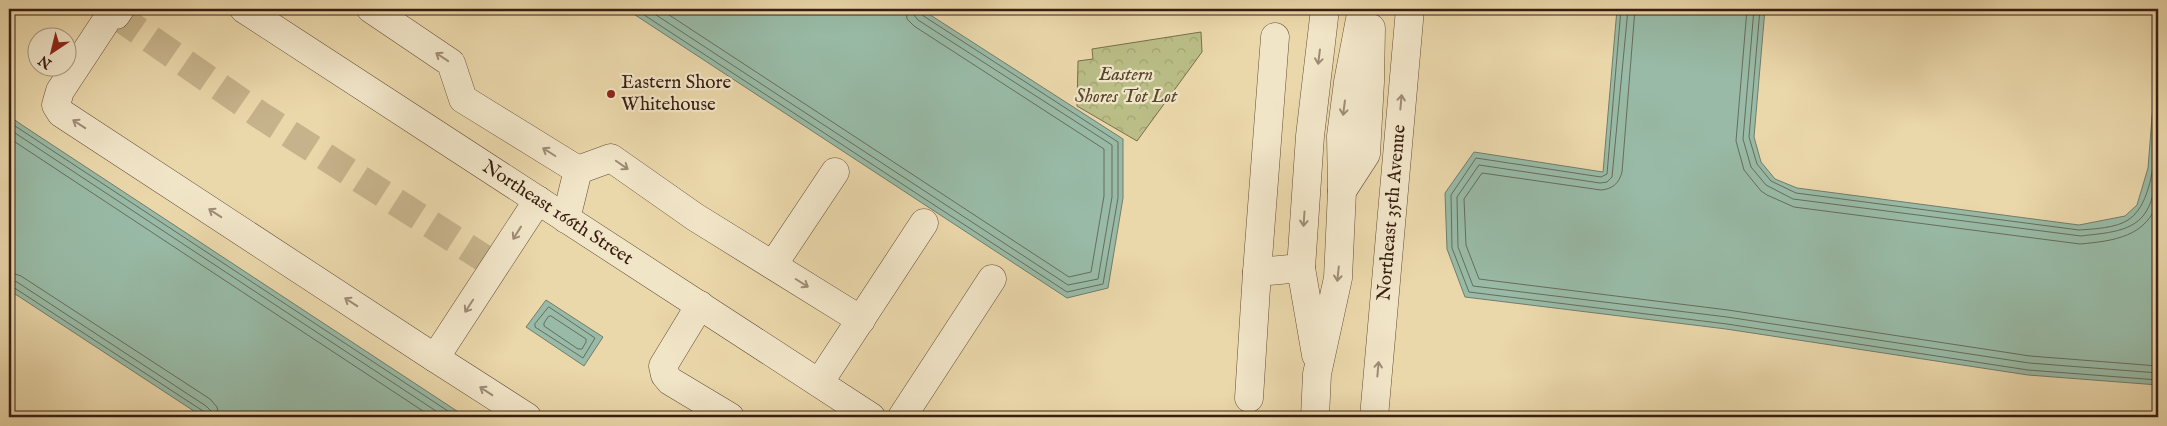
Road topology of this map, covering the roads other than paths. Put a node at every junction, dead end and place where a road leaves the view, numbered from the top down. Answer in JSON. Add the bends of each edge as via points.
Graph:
{"nodes":[{"id":1,"x":120,"y":9,"type":"edge"},
{"id":2,"x":371,"y":9,"type":"edge"},
{"id":3,"x":1325,"y":9,"type":"edge"},
{"id":4,"x":1362,"y":9,"type":"edge"},
{"id":5,"x":1372,"y":9,"type":"edge"},
{"id":6,"x":1410,"y":9,"type":"edge"},
{"id":7,"x":256,"y":12,"type":"edge"},
{"id":8,"x":1275,"y":37,"type":"dead end"},
{"id":9,"x":463,"y":99,"type":"junction"},
{"id":10,"x":439,"y":136,"type":"junction"},
{"id":11,"x":578,"y":170,"type":"junction"},
{"id":12,"x":835,"y":172,"type":"dead end"},
{"id":13,"x":1342,"y":191,"type":"junction"},
{"id":14,"x":538,"y":200,"type":"junction"},
{"id":15,"x":566,"y":219,"type":"junction"},
{"id":16,"x":924,"y":222,"type":"dead end"},
{"id":17,"x":773,"y":265,"type":"junction"},
{"id":18,"x":1301,"y":268,"type":"junction"},
{"id":19,"x":1257,"y":272,"type":"junction"},
{"id":20,"x":992,"y":279,"type":"dead end"},
{"id":21,"x":700,"y":306,"type":"junction"},
{"id":22,"x":861,"y":320,"type":"junction"},
{"id":23,"x":435,"y":358,"type":"junction"},
{"id":24,"x":1318,"y":369,"type":"junction"},
{"id":25,"x":819,"y":383,"type":"junction"},
{"id":26,"x":1249,"y":398,"type":"dead end"},
{"id":27,"x":527,"y":417,"type":"edge"},
{"id":28,"x":730,"y":417,"type":"edge"},
{"id":29,"x":871,"y":417,"type":"edge"},
{"id":30,"x":902,"y":417,"type":"edge"},
{"id":31,"x":1314,"y":417,"type":"edge"},
{"id":32,"x":1374,"y":417,"type":"edge"}],
"edges":[{"from":23,"to":1,"type":"street","one_way":true,"via":[[61,113],[56,104],[60,91],[110,15],[116,15]]},
{"from":9,"to":2,"type":"street","one_way":true,"via":[[451,62]]},
{"from":3,"to":18,"type":"street","one_way":true,"via":[[1310,136]]},
{"from":4,"to":13,"type":"street","one_way":true,"via":[[1341,136]]},
{"from":5,"to":13,"type":"street","name":"Northeast 35th Avenue","via":[[1366,154]]},
{"from":32,"to":6,"type":"street","name":"Northeast 35th Avenue","one_way":true},
{"from":7,"to":10,"type":"street","name":"Northeast 166th Street"},
{"from":8,"to":19,"type":"street"},
{"from":9,"to":10,"type":"street"},
{"from":11,"to":9,"type":"street","one_way":true},
{"from":10,"to":14,"type":"street","name":"Northeast 166th Street"},
{"from":11,"to":15,"type":"street"},
{"from":11,"to":17,"type":"street","one_way":true,"via":[[611,158],[695,217]]},
{"from":12,"to":17,"type":"street"},
{"from":13,"to":24,"type":"street","one_way":true,"via":[[1338,278]]},
{"from":14,"to":15,"type":"street","name":"Northeast 166th Street"},
{"from":14,"to":23,"type":"street","one_way":true},
{"from":15,"to":21,"type":"street","name":"Northeast 166th Street"},
{"from":16,"to":22,"type":"street"},
{"from":17,"to":22,"type":"street","one_way":true},
{"from":18,"to":19,"type":"street"},
{"from":18,"to":24,"type":"street"},
{"from":19,"to":26,"type":"street"},
{"from":20,"to":30,"type":"street"},
{"from":21,"to":25,"type":"street","name":"Northeast 166th Street"},
{"from":21,"to":28,"type":"street","via":[[663,366],[665,374],[670,381]]},
{"from":22,"to":25,"type":"street"},
{"from":27,"to":23,"type":"street","one_way":true},
{"from":24,"to":31,"type":"street"},
{"from":25,"to":29,"type":"street","name":"Northeast 166th Street"}]}
